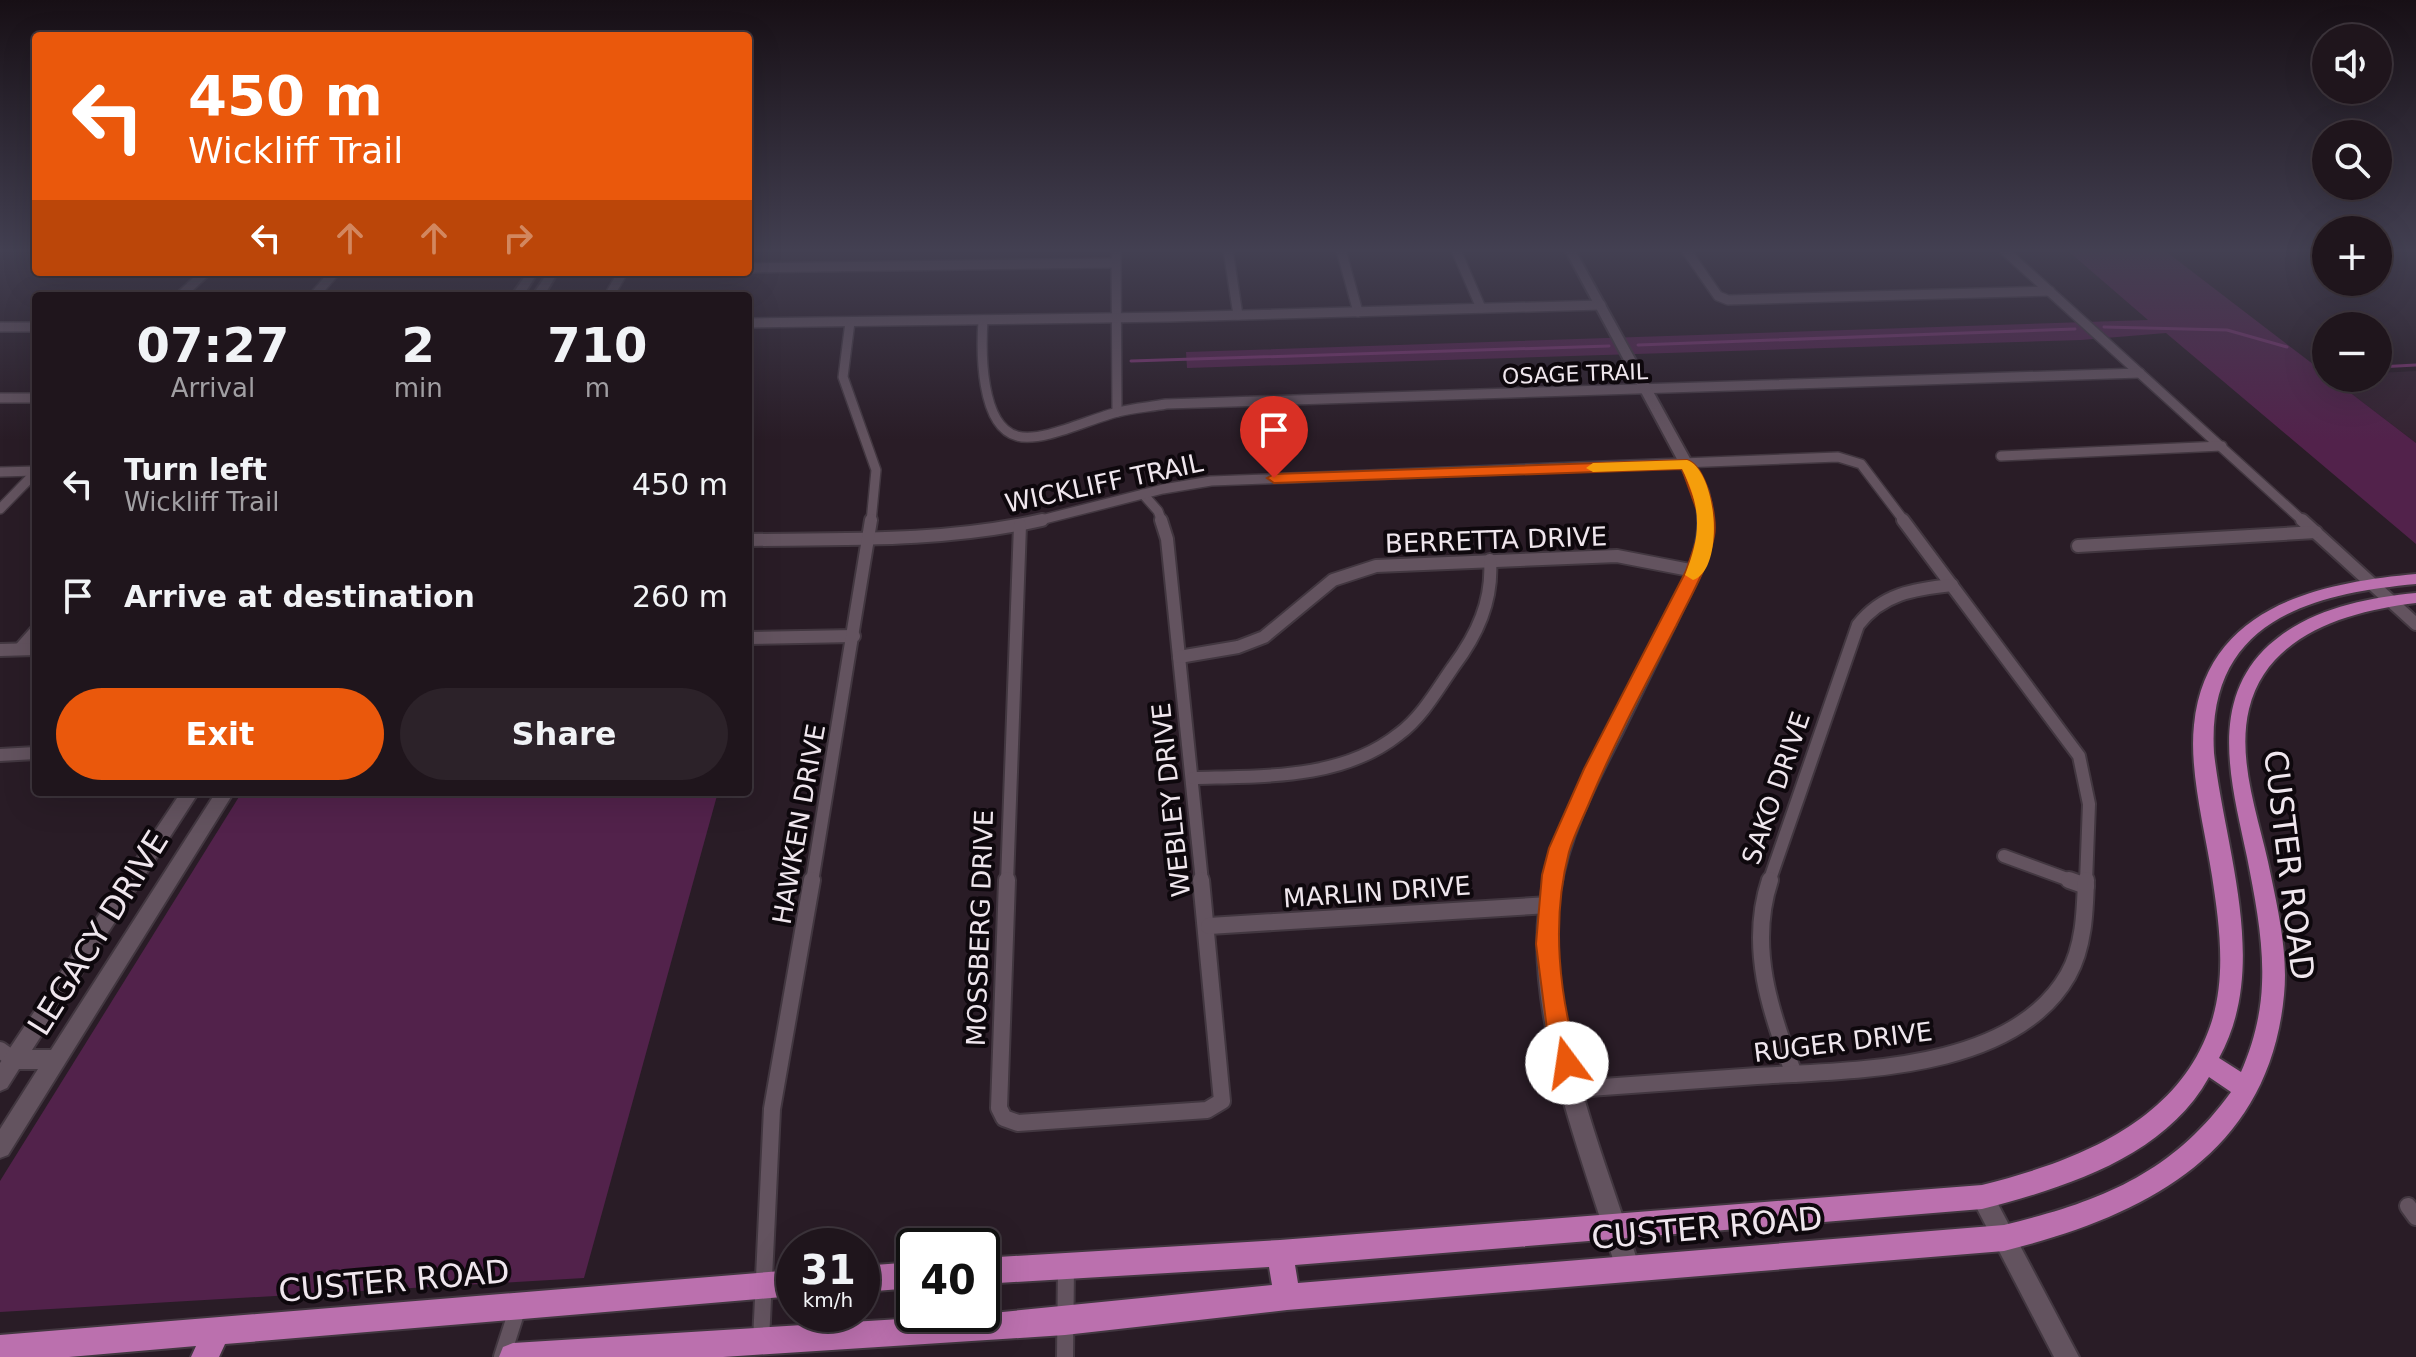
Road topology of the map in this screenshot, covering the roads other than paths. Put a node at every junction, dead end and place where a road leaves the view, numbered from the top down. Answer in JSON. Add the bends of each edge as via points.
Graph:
{"nodes":[{"id":1,"x":1116,"y":313,"type":"edge"},
{"id":2,"x":1305,"y":313,"type":"edge"},
{"id":3,"x":1606,"y":313,"type":"edge"},
{"id":4,"x":2075,"y":313,"type":"edge"},
{"id":5,"x":1238,"y":315,"type":"joint"},
{"id":6,"x":1116,"y":319,"type":"junction"},
{"id":7,"x":983,"y":320,"type":"junction"},
{"id":8,"x":850,"y":322,"type":"junction"},
{"id":9,"x":752,"y":323,"type":"edge"},
{"id":10,"x":0,"y":327,"type":"edge"},
{"id":11,"x":32,"y":327,"type":"edge"},
{"id":12,"x":2140,"y":373,"type":"junction"},
{"id":13,"x":1647,"y":389,"type":"junction"},
{"id":14,"x":0,"y":398,"type":"edge"},
{"id":15,"x":32,"y":398,"type":"edge"},
{"id":16,"x":1117,"y":412,"type":"junction"},
{"id":17,"x":2222,"y":446,"type":"junction"},
{"id":18,"x":2001,"y":456,"type":"dead end"},
{"id":19,"x":1853,"y":459,"type":"joint"},
{"id":20,"x":1687,"y":464,"type":"junction"},
{"id":21,"x":0,"y":472,"type":"edge"},
{"id":22,"x":32,"y":472,"type":"edge"},
{"id":23,"x":32,"y":476,"type":"edge"},
{"id":24,"x":1143,"y":494,"type":"junction"},
{"id":25,"x":0,"y":509,"type":"edge"},
{"id":26,"x":1020,"y":525,"type":"junction"},
{"id":27,"x":2316,"y":532,"type":"junction"},
{"id":28,"x":869,"y":539,"type":"junction"},
{"id":29,"x":752,"y":540,"type":"edge"},
{"id":30,"x":2078,"y":546,"type":"dead end"},
{"id":31,"x":1490,"y":560,"type":"junction"},
{"id":32,"x":1695,"y":571,"type":"junction"},
{"id":33,"x":2416,"y":579,"type":"edge"},
{"id":34,"x":2372,"y":583,"type":"junction"},
{"id":35,"x":1952,"y":585,"type":"junction"},
{"id":36,"x":2416,"y":598,"type":"edge"},
{"id":37,"x":2390,"y":600,"type":"junction"},
{"id":38,"x":2416,"y":624,"type":"edge"},
{"id":39,"x":32,"y":636,"type":"edge"},
{"id":40,"x":854,"y":636,"type":"junction"},
{"id":41,"x":752,"y":638,"type":"edge"},
{"id":42,"x":20,"y":649,"type":"junction"},
{"id":43,"x":32,"y":649,"type":"edge"},
{"id":44,"x":0,"y":650,"type":"edge"},
{"id":45,"x":1179,"y":657,"type":"junction"},
{"id":46,"x":2223,"y":658,"type":"junction"},
{"id":47,"x":2255,"y":671,"type":"junction"},
{"id":48,"x":32,"y":753,"type":"edge"},
{"id":49,"x":0,"y":755,"type":"edge"},
{"id":50,"x":1193,"y":778,"type":"junction"},
{"id":51,"x":187,"y":796,"type":"edge"},
{"id":52,"x":222,"y":796,"type":"edge"},
{"id":53,"x":2004,"y":856,"type":"dead end"},
{"id":54,"x":2086,"y":886,"type":"junction"},
{"id":55,"x":1549,"y":905,"type":"junction"},
{"id":56,"x":1209,"y":926,"type":"junction"},
{"id":57,"x":5,"y":1058,"type":"edge"},
{"id":58,"x":57,"y":1059,"type":"junction"},
{"id":59,"x":2206,"y":1062,"type":"junction"},
{"id":60,"x":1794,"y":1074,"type":"junction"},
{"id":61,"x":0,"y":1081,"type":"edge"},
{"id":62,"x":1575,"y":1089,"type":"junction"},
{"id":63,"x":2247,"y":1089,"type":"junction"},
{"id":64,"x":1216,"y":1107,"type":"joint"},
{"id":65,"x":0,"y":1148,"type":"edge"},
{"id":66,"x":1982,"y":1197,"type":"junction"},
{"id":67,"x":1616,"y":1227,"type":"junction"},
{"id":68,"x":2004,"y":1238,"type":"junction"},
{"id":69,"x":1280,"y":1253,"type":"junction"},
{"id":70,"x":1066,"y":1266,"type":"junction"},
{"id":71,"x":1628,"y":1269,"type":"junction"},
{"id":72,"x":1000,"y":1270,"type":"edge"},
{"id":73,"x":776,"y":1284,"type":"edge"},
{"id":74,"x":765,"y":1285,"type":"junction"},
{"id":75,"x":1287,"y":1297,"type":"junction"},
{"id":76,"x":520,"y":1303,"type":"junction"},
{"id":77,"x":1065,"y":1321,"type":"junction"},
{"id":78,"x":761,"y":1341,"type":"junction"},
{"id":79,"x":210,"y":1344,"type":"edge"},
{"id":80,"x":0,"y":1349,"type":"edge"},
{"id":81,"x":502,"y":1357,"type":"edge"},
{"id":82,"x":513,"y":1357,"type":"edge"},
{"id":83,"x":1065,"y":1357,"type":"edge"},
{"id":84,"x":2067,"y":1357,"type":"edge"}],
"edges":[{"from":1,"to":6,"type":"street"},
{"from":2,"to":5,"type":"street"},
{"from":3,"to":13,"type":"street"},
{"from":4,"to":12,"type":"street"},
{"from":5,"to":6,"type":"street"},
{"from":6,"to":7,"type":"street"},
{"from":6,"to":16,"type":"street"},
{"from":7,"to":8,"type":"street"},
{"from":7,"to":16,"type":"street","name":"OSAGE TRAIL","via":[[985,386],[1006,434],[1031,438]]},
{"from":8,"to":9,"type":"street"},
{"from":8,"to":28,"type":"street","name":"HAWKEN DRIVE","via":[[843,382],[877,473]]},
{"from":10,"to":11,"type":"street"},
{"from":12,"to":13,"type":"street","name":"OSAGE TRAIL"},
{"from":12,"to":17,"type":"street"},
{"from":13,"to":16,"type":"street","name":"OSAGE TRAIL","via":[[1174,404]]},
{"from":13,"to":20,"type":"street"},
{"from":14,"to":15,"type":"street"},
{"from":17,"to":18,"type":"street"},
{"from":17,"to":27,"type":"street"},
{"from":19,"to":20,"type":"street","name":"WICKLIFF TRAIL"},
{"from":19,"to":35,"type":"street","name":"RUGER DRIVE"},
{"from":20,"to":24,"type":"street","name":"WICKLIFF TRAIL","via":[[1211,481]]},
{"from":20,"to":32,"type":"street","via":[[1707,516],[1705,545]]},
{"from":21,"to":22,"type":"street"},
{"from":23,"to":25,"type":"street"},
{"from":24,"to":26,"type":"street","name":"WICKLIFF TRAIL"},
{"from":24,"to":45,"type":"street","name":"WEBLEY DRIVE","via":[[1158,511],[1167,536]]},
{"from":26,"to":28,"type":"street","name":"WICKLIFF TRAIL","via":[[928,539]]},
{"from":26,"to":64,"type":"street","name":"MOSSBERG DRIVE","via":[[999,1108],[1004,1118],[1018,1123]]},
{"from":27,"to":30,"type":"street"},
{"from":27,"to":34,"type":"street"},
{"from":28,"to":29,"type":"street","name":"WICKLIFF TRAIL"},
{"from":28,"to":40,"type":"street","name":"HAWKEN DRIVE"},
{"from":31,"to":32,"type":"street","name":"BERRETTA DRIVE","via":[[1617,556]]},
{"from":31,"to":45,"type":"street","name":"BERRETTA DRIVE","via":[[1359,569],[1333,580],[1264,637]]},
{"from":31,"to":50,"type":"street","via":[[1493,587],[1485,612],[1461,655],[1400,734],[1368,753],[1324,768]]},
{"from":32,"to":55,"type":"street","via":[[1574,813],[1560,848]]},
{"from":33,"to":34,"type":"main road","name":"CUSTER ROAD"},
{"from":34,"to":37,"type":"street"},
{"from":34,"to":46,"type":"main road","name":"CUSTER ROAD","via":[[2288,606],[2249,629]]},
{"from":35,"to":54,"type":"street","name":"RUGER DRIVE","via":[[2079,756],[2089,790]]},
{"from":35,"to":60,"type":"street","name":"SAKO DRIVE","via":[[1885,598],[1858,625],[1768,885],[1759,924],[1760,970]]},
{"from":36,"to":37,"type":"main road","name":"CUSTER ROAD"},
{"from":37,"to":38,"type":"street"},
{"from":37,"to":47,"type":"main road","name":"CUSTER ROAD","via":[[2317,621],[2281,644]]},
{"from":39,"to":42,"type":"street"},
{"from":40,"to":41,"type":"street"},
{"from":40,"to":74,"type":"street","name":"HAWKEN DRIVE","via":[[772,1109]]},
{"from":42,"to":43,"type":"street"},
{"from":42,"to":44,"type":"street"},
{"from":45,"to":50,"type":"street","name":"WEBLEY DRIVE"},
{"from":46,"to":47,"type":"main road"},
{"from":46,"to":59,"type":"main road","name":"CUSTER ROAD","via":[[2207,692],[2203,727],[2232,939],[2231,981],[2223,1030]]},
{"from":47,"to":63,"type":"main road","name":"CUSTER ROAD","via":[[2239,711],[2239,752],[2271,940],[2273,992],[2266,1040]]},
{"from":48,"to":49,"type":"street"},
{"from":50,"to":56,"type":"street","name":"WEBLEY DRIVE"},
{"from":51,"to":57,"type":"street","name":"LEGACY DRIVE"},
{"from":52,"to":58,"type":"street","name":"LEGACY DRIVE"},
{"from":53,"to":54,"type":"street"},
{"from":54,"to":60,"type":"street","name":"RUGER DRIVE","via":[[2084,932],[2076,959],[2061,986],[2027,1018],[1980,1044],[1922,1061]]},
{"from":55,"to":56,"type":"street","name":"MARLIN DRIVE"},
{"from":55,"to":62,"type":"street","via":[[1550,974],[1559,1037]]},
{"from":56,"to":64,"type":"street","name":"WEBLEY DRIVE","via":[[1222,1085],[1222,1101]]},
{"from":57,"to":58,"type":"street"},
{"from":57,"to":61,"type":"street","name":"LEGACY DRIVE"},
{"from":58,"to":65,"type":"street","name":"LEGACY DRIVE"},
{"from":59,"to":63,"type":"main road"},
{"from":59,"to":66,"type":"main road","name":"CUSTER ROAD","via":[[2178,1100],[2130,1143],[2062,1177]]},
{"from":60,"to":62,"type":"street","name":"RUGER DRIVE"},
{"from":62,"to":67,"type":"street"},
{"from":63,"to":68,"type":"main road","name":"CUSTER ROAD","via":[[2224,1124],[2154,1185],[2086,1218]]},
{"from":66,"to":67,"type":"main road","name":"CUSTER ROAD"},
{"from":66,"to":68,"type":"street"},
{"from":67,"to":69,"type":"main road","name":"CUSTER ROAD"},
{"from":67,"to":71,"type":"street"},
{"from":68,"to":71,"type":"main road","name":"CUSTER ROAD"},
{"from":68,"to":84,"type":"street"},
{"from":69,"to":70,"type":"main road","name":"CUSTER ROAD"},
{"from":69,"to":75,"type":"main road"},
{"from":70,"to":72,"type":"main road","name":"CUSTER ROAD"},
{"from":70,"to":77,"type":"street"},
{"from":71,"to":75,"type":"main road","name":"CUSTER ROAD"},
{"from":73,"to":74,"type":"main road","name":"CUSTER ROAD"},
{"from":74,"to":76,"type":"main road","name":"CUSTER ROAD"},
{"from":74,"to":78,"type":"street","name":"HAWKEN DRIVE"},
{"from":75,"to":77,"type":"main road","name":"CUSTER ROAD"},
{"from":76,"to":79,"type":"main road","name":"CUSTER ROAD"},
{"from":76,"to":81,"type":"street"},
{"from":77,"to":78,"type":"main road","name":"CUSTER ROAD"},
{"from":77,"to":83,"type":"street"},
{"from":78,"to":82,"type":"main road","name":"CUSTER ROAD"},
{"from":79,"to":80,"type":"main road","name":"CUSTER ROAD"}]}
